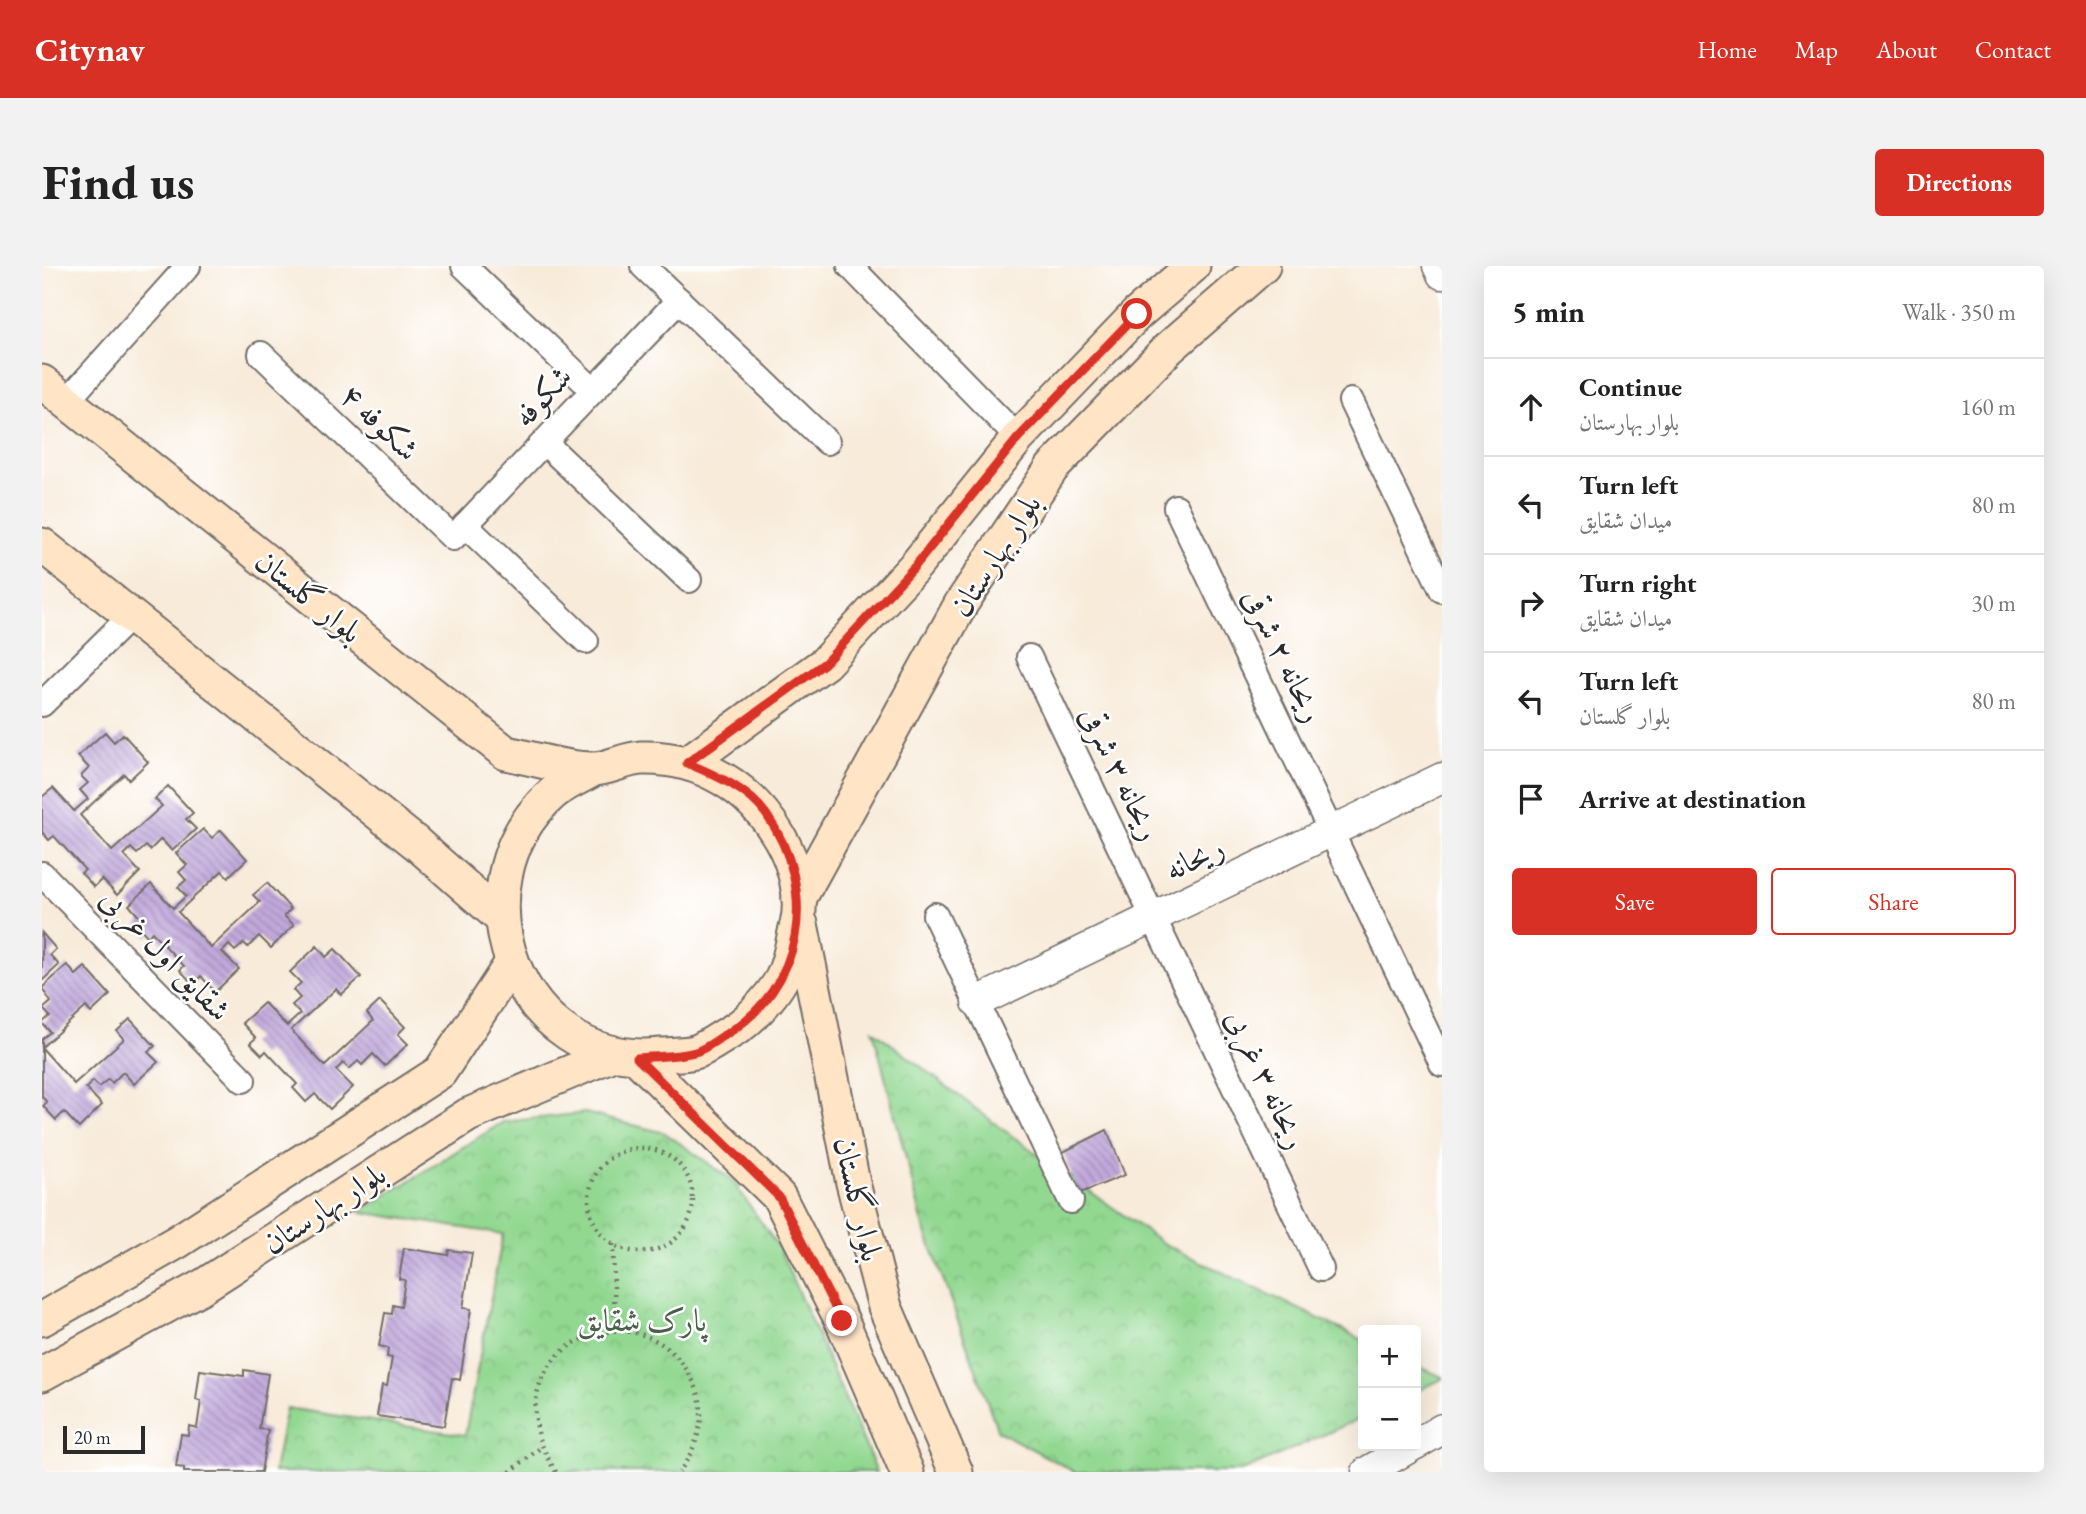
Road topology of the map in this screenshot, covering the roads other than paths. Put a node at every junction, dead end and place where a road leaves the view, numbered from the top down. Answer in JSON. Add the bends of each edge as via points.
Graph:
{"nodes":[{"id":1,"x":188,"y":266,"type":"edge"},
{"id":2,"x":464,"y":266,"type":"edge"},
{"id":3,"x":643,"y":266,"type":"edge"},
{"id":4,"x":850,"y":266,"type":"edge"},
{"id":5,"x":1193,"y":266,"type":"edge"},
{"id":6,"x":1263,"y":266,"type":"edge"},
{"id":7,"x":1438,"y":266,"type":"edge"},
{"id":8,"x":1442,"y":274,"type":"edge"},
{"id":9,"x":679,"y":300,"type":"junction"},
{"id":10,"x":261,"y":354,"type":"dead end"},
{"id":11,"x":593,"y":390,"type":"junction"},
{"id":12,"x":54,"y":392,"type":"edge"},
{"id":13,"x":1351,"y":401,"type":"dead end"},
{"id":14,"x":1018,"y":438,"type":"junction"},
{"id":15,"x":544,"y":442,"type":"junction"},
{"id":16,"x":827,"y":442,"type":"dead end"},
{"id":17,"x":1176,"y":507,"type":"dead end"},
{"id":18,"x":459,"y":532,"type":"junction"},
{"id":19,"x":42,"y":545,"type":"edge"},
{"id":20,"x":689,"y":580,"type":"dead end"},
{"id":21,"x":1442,"y":590,"type":"edge"},
{"id":22,"x":131,"y":616,"type":"junction"},
{"id":23,"x":586,"y":641,"type":"dead end"},
{"id":24,"x":1029,"y":657,"type":"dead end"},
{"id":25,"x":42,"y":704,"type":"edge"},
{"id":26,"x":687,"y":763,"type":"junction"},
{"id":27,"x":594,"y":769,"type":"junction"},
{"id":28,"x":1442,"y":778,"type":"edge"},
{"id":29,"x":1331,"y":831,"type":"junction"},
{"id":30,"x":42,"y":874,"type":"edge"},
{"id":31,"x":799,"y":907,"type":"junction"},
{"id":32,"x":936,"y":915,"type":"dead end"},
{"id":33,"x":1153,"y":917,"type":"junction"},
{"id":34,"x":500,"y":918,"type":"junction"},
{"id":35,"x":511,"y":964,"type":"junction"},
{"id":36,"x":977,"y":1002,"type":"junction"},
{"id":37,"x":625,"y":1056,"type":"junction"},
{"id":38,"x":1442,"y":1064,"type":"edge"},
{"id":39,"x":243,"y":1080,"type":"dead end"},
{"id":40,"x":1071,"y":1201,"type":"dead end"},
{"id":41,"x":1321,"y":1269,"type":"dead end"},
{"id":42,"x":42,"y":1320,"type":"edge"},
{"id":43,"x":42,"y":1374,"type":"edge"},
{"id":44,"x":1442,"y":1429,"type":"edge"},
{"id":45,"x":1421,"y":1441,"type":"edge"},
{"id":46,"x":1404,"y":1451,"type":"edge"},
{"id":47,"x":907,"y":1472,"type":"edge"},
{"id":48,"x":956,"y":1472,"type":"edge"},
{"id":49,"x":1367,"y":1472,"type":"edge"}],
"edges":[{"from":1,"to":12,"type":"street"},
{"from":2,"to":11,"type":"street"},
{"from":3,"to":9,"type":"street"},
{"from":4,"to":14,"type":"street"},
{"from":5,"to":14,"type":"main road","name":"بلوار بهارستان","via":[[1137,314]]},
{"from":6,"to":31,"type":"main road","name":"بلوار بهارستان","via":[[1168,348],[1052,468],[961,604]]},
{"from":7,"to":8,"type":"street"},
{"from":9,"to":11,"type":"street","name":"شکوفه"},
{"from":9,"to":16,"type":"street"},
{"from":10,"to":18,"type":"street","name":"شکوفه ۴"},
{"from":11,"to":15,"type":"street","name":"شکوفه"},
{"from":12,"to":27,"type":"main road","name":"بلوار گلستان","via":[[506,753]]},
{"from":13,"to":21,"type":"street"},
{"from":14,"to":26,"type":"main road","name":"بلوار بهارستان","via":[[916,565],[825,663]]},
{"from":15,"to":18,"type":"street","name":"شکوفه"},
{"from":15,"to":20,"type":"street"},
{"from":17,"to":29,"type":"street","name":"ریحانه ۲ شرقی"},
{"from":18,"to":23,"type":"street","name":"شکوفه ۴"},
{"from":19,"to":22,"type":"main road"},
{"from":22,"to":25,"type":"street"},
{"from":22,"to":34,"type":"main road","via":[[416,843]]},
{"from":24,"to":33,"type":"street","name":"ریحانه ۳ شرقی"},
{"from":26,"to":27,"type":"main road","name":"بلوار گلستان","via":[[640,758]]},
{"from":26,"to":31,"type":"main road","name":"بلوار گلستان","via":[[730,781],[765,812],[789,853]]},
{"from":27,"to":34,"type":"main road","via":[[554,793],[523,828],[505,871]]},
{"from":28,"to":29,"type":"street","name":"ریحانه"},
{"from":29,"to":33,"type":"street","name":"ریحانه"},
{"from":29,"to":38,"type":"street","name":"ریحانه ۲ شرقی"},
{"from":30,"to":39,"type":"street","name":"شقایق اول غربی"},
{"from":31,"to":37,"type":"main road","via":[[785,973],[749,1021],[696,1051]]},
{"from":31,"to":48,"type":"main road","name":"بلوار گلستان","via":[[853,1183],[885,1307]]},
{"from":32,"to":36,"type":"street"},
{"from":33,"to":36,"type":"street","name":"ریحانه"},
{"from":33,"to":41,"type":"street","name":"ریحانه ۳ غربی"},
{"from":34,"to":35,"type":"main road"},
{"from":35,"to":37,"type":"main road","via":[[534,1004],[570,1035]]},
{"from":35,"to":42,"type":"main road","name":"بلوار بهارستان","via":[[440,1072],[177,1242]]},
{"from":36,"to":40,"type":"street"},
{"from":37,"to":43,"type":"main road","name":"بلوار بهارستان","via":[[468,1115],[203,1286]]},
{"from":37,"to":47,"type":"main road","name":"بلوار گلستان","via":[[779,1197],[842,1321]]},
{"from":44,"to":45,"type":"street"},
{"from":46,"to":49,"type":"street"}]}
